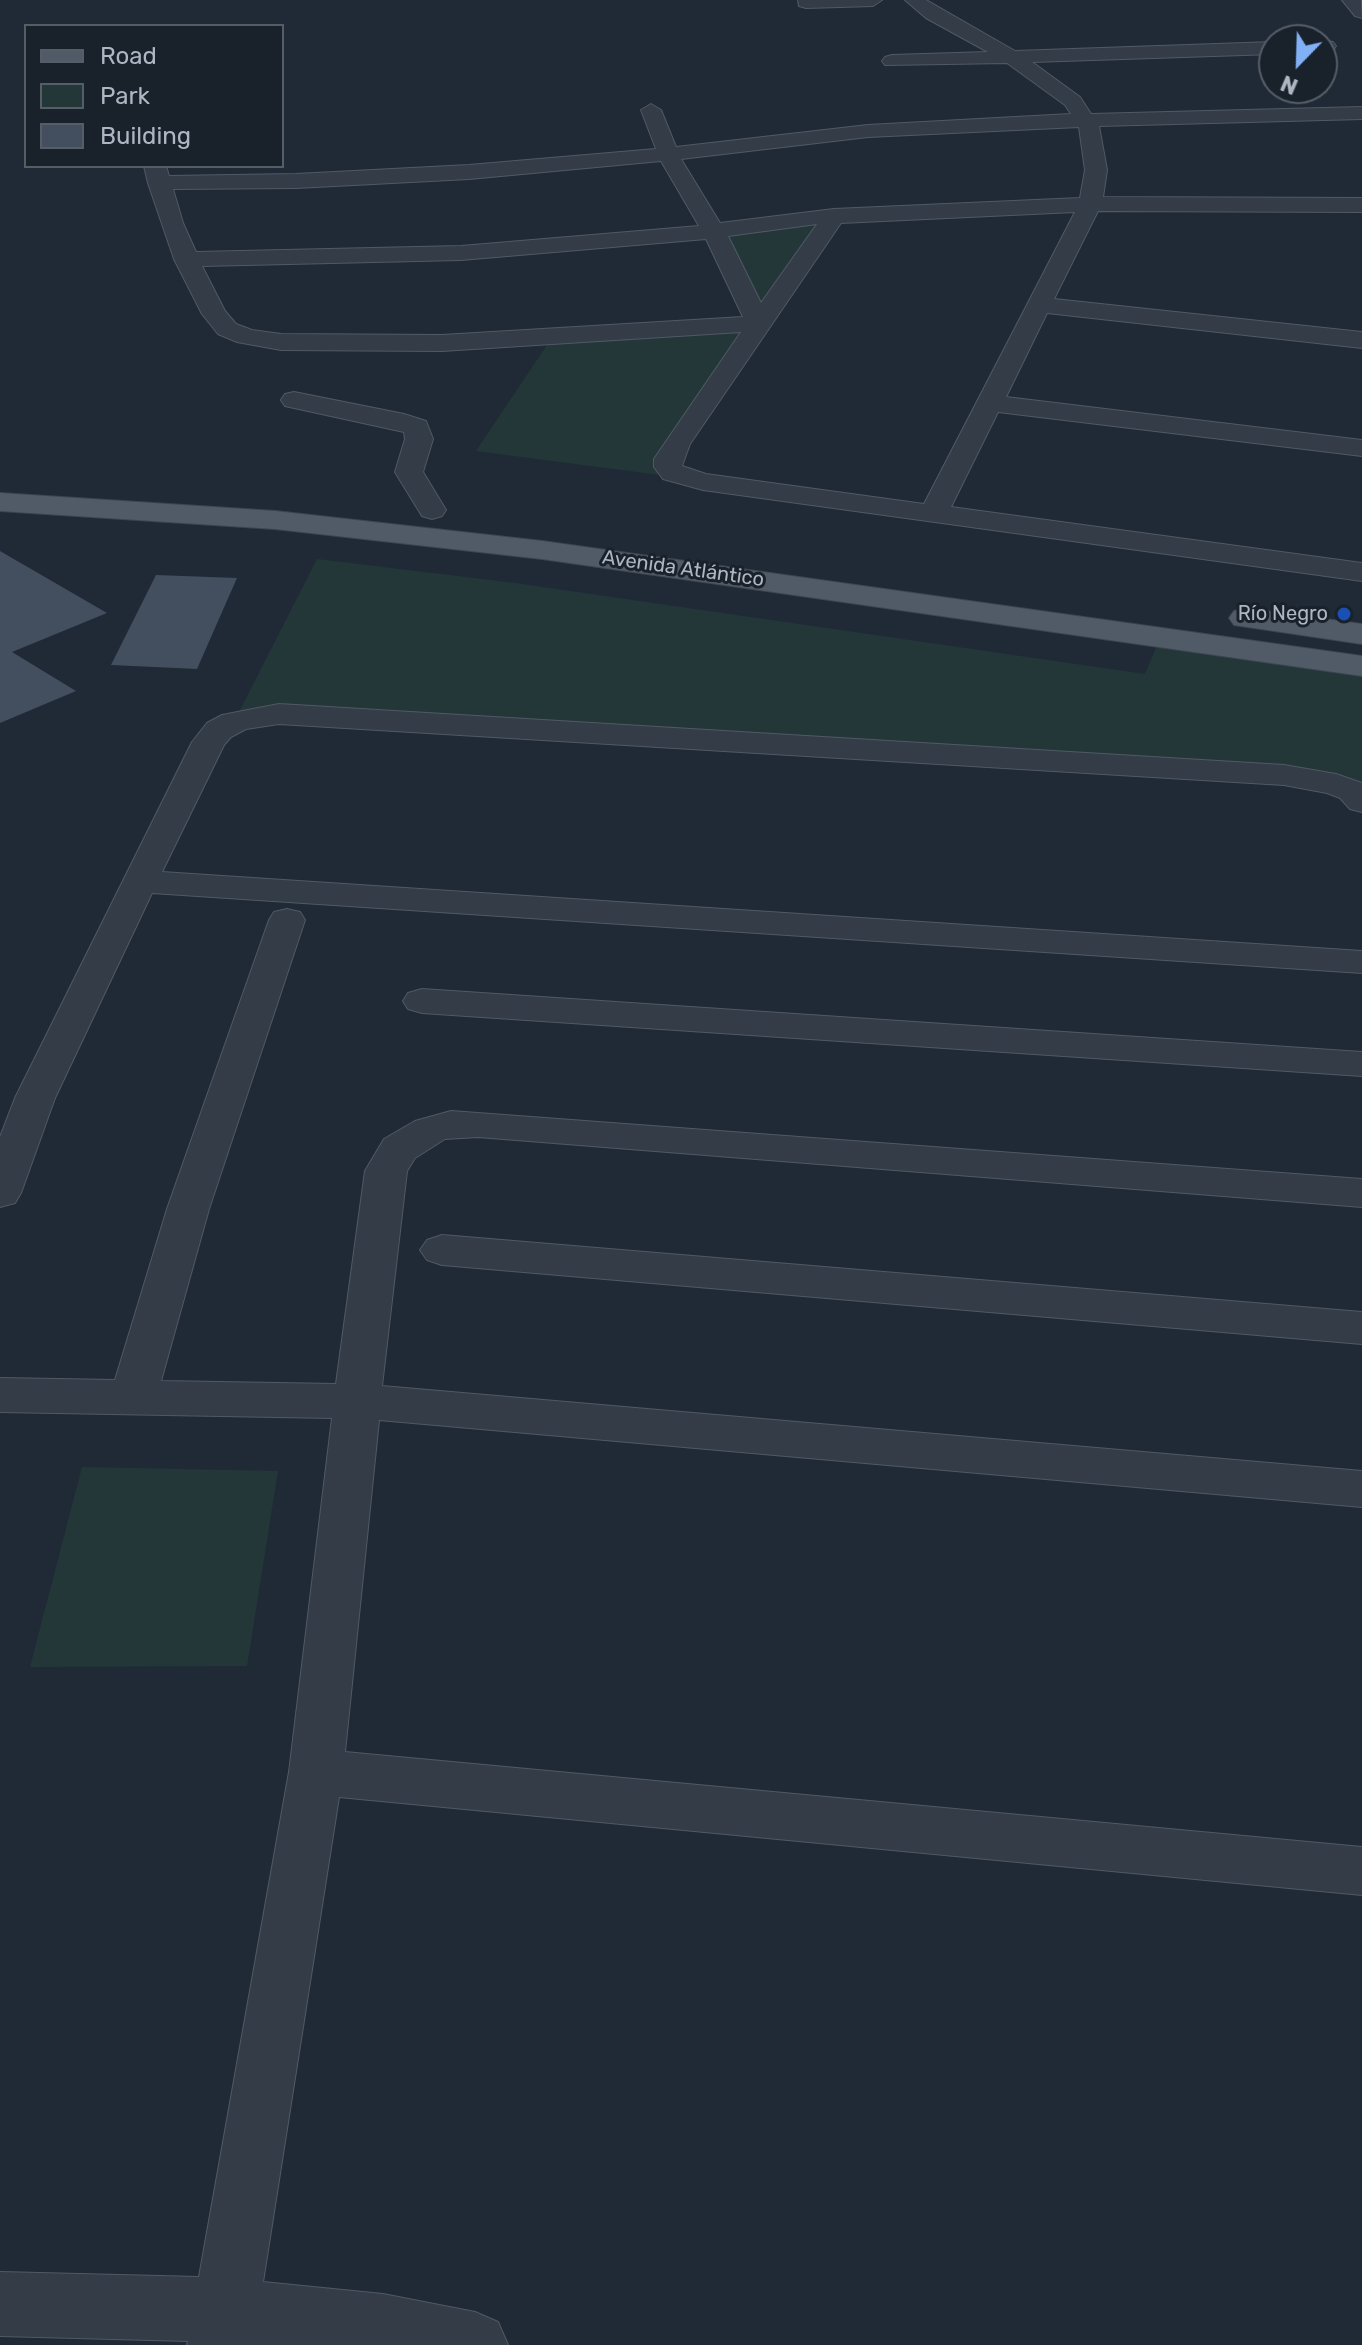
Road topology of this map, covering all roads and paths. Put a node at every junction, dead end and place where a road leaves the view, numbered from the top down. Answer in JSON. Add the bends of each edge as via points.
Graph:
{"nodes":[{"id":1,"x":873,"y":0,"type":"edge"},
{"id":2,"x":914,"y":0,"type":"edge"},
{"id":3,"x":1351,"y":0,"type":"edge"},
{"id":4,"x":806,"y":2,"type":"dead end"},
{"id":5,"x":1362,"y":12,"type":"edge"},
{"id":6,"x":1258,"y":49,"type":"edge"},
{"id":7,"x":1012,"y":57,"type":"junction"},
{"id":8,"x":892,"y":61,"type":"dead end"},
{"id":9,"x":651,"y":110,"type":"dead end"},
{"id":10,"x":1362,"y":113,"type":"edge"},
{"id":11,"x":1087,"y":120,"type":"junction"},
{"id":12,"x":668,"y":154,"type":"junction"},
{"id":13,"x":157,"y":174,"type":"edge"},
{"id":14,"x":1090,"y":204,"type":"junction"},
{"id":15,"x":1362,"y":205,"type":"edge"},
{"id":16,"x":834,"y":216,"type":"junction"},
{"id":17,"x":713,"y":230,"type":"junction"},
{"id":18,"x":186,"y":259,"type":"junction"},
{"id":19,"x":1039,"y":305,"type":"junction"},
{"id":20,"x":759,"y":323,"type":"junction"},
{"id":21,"x":1362,"y":340,"type":"edge"},
{"id":22,"x":294,"y":400,"type":"dead end"},
{"id":23,"x":990,"y":403,"type":"junction"},
{"id":24,"x":1362,"y":448,"type":"edge"},
{"id":25,"x":0,"y":477,"type":"edge"},
{"id":26,"x":0,"y":502,"type":"edge"},
{"id":27,"x":432,"y":510,"type":"junction"},
{"id":28,"x":933,"y":514,"type":"junction"},
{"id":29,"x":757,"y":551,"type":"dead end"},
{"id":30,"x":1362,"y":572,"type":"edge"},
{"id":31,"x":1222,"y":615,"type":"dead end"},
{"id":32,"x":1362,"y":634,"type":"edge"},
{"id":33,"x":1362,"y":666,"type":"edge"},
{"id":34,"x":1362,"y":802,"type":"edge"},
{"id":35,"x":141,"y":881,"type":"junction"},
{"id":36,"x":287,"y":920,"type":"dead end"},
{"id":37,"x":1362,"y":962,"type":"edge"},
{"id":38,"x":422,"y":1001,"type":"dead end"},
{"id":39,"x":1362,"y":1064,"type":"edge"},
{"id":40,"x":0,"y":1193,"type":"edge"},
{"id":41,"x":1362,"y":1193,"type":"edge"},
{"id":42,"x":442,"y":1250,"type":"dead end"},
{"id":43,"x":1362,"y":1328,"type":"edge"},
{"id":44,"x":0,"y":1395,"type":"edge"},
{"id":45,"x":133,"y":1397,"type":"junction"},
{"id":46,"x":356,"y":1401,"type":"junction"},
{"id":47,"x":1362,"y":1489,"type":"edge"},
{"id":48,"x":316,"y":1772,"type":"junction"},
{"id":49,"x":1362,"y":1871,"type":"edge"},
{"id":50,"x":0,"y":2304,"type":"edge"},
{"id":51,"x":223,"y":2327,"type":"edge"},
{"id":52,"x":475,"y":2345,"type":"edge"}],
"edges":[{"from":1,"to":4,"type":"street"},
{"from":2,"to":7,"type":"street"},
{"from":3,"to":5,"type":"street"},
{"from":6,"to":7,"type":"street"},
{"from":7,"to":8,"type":"street"},
{"from":7,"to":11,"type":"street","via":[[1073,101]]},
{"from":9,"to":12,"type":"street"},
{"from":10,"to":11,"type":"street"},
{"from":11,"to":12,"type":"street","via":[[854,133]]},
{"from":11,"to":14,"type":"street","via":[[1096,170]]},
{"from":12,"to":13,"type":"street","via":[[296,181]]},
{"from":12,"to":17,"type":"street"},
{"from":13,"to":18,"type":"street"},
{"from":14,"to":15,"type":"street"},
{"from":14,"to":16,"type":"street"},
{"from":14,"to":19,"type":"street"},
{"from":16,"to":17,"type":"street"},
{"from":16,"to":20,"type":"street"},
{"from":17,"to":18,"type":"street","via":[[408,256]]},
{"from":17,"to":20,"type":"street"},
{"from":18,"to":20,"type":"street","via":[[227,329],[281,342],[491,342]]},
{"from":19,"to":21,"type":"street"},
{"from":19,"to":23,"type":"street"},
{"from":20,"to":28,"type":"street","via":[[676,444],[668,459],[673,473],[703,482]]},
{"from":22,"to":27,"type":"street","via":[[416,427],[419,439],[409,472]]},
{"from":23,"to":24,"type":"street"},
{"from":23,"to":28,"type":"street"},
{"from":25,"to":27,"type":"main road","name":"Avenida Atlántico","via":[[172,486]]},
{"from":26,"to":33,"type":"main road","name":"Avenida Atlántico","via":[[275,520],[542,550]]},
{"from":27,"to":29,"type":"main road","name":"Avenida Atlántico"},
{"from":28,"to":30,"type":"street"},
{"from":31,"to":32,"type":"main road"},
{"from":34,"to":35,"type":"street","via":[[1336,784],[1284,775],[267,715],[234,722],[209,742]]},
{"from":35,"to":37,"type":"street"},
{"from":35,"to":40,"type":"street","via":[[35,1098]]},
{"from":36,"to":45,"type":"street","via":[[188,1209]]},
{"from":38,"to":39,"type":"street"},
{"from":41,"to":46,"type":"street","via":[[451,1124],[415,1137],[399,1149],[386,1171]]},
{"from":42,"to":43,"type":"street"},
{"from":44,"to":45,"type":"street"},
{"from":45,"to":46,"type":"street"},
{"from":46,"to":47,"type":"street"},
{"from":46,"to":48,"type":"street"},
{"from":48,"to":49,"type":"street"},
{"from":48,"to":51,"type":"street"},
{"from":50,"to":51,"type":"street"},
{"from":51,"to":52,"type":"street","via":[[383,2327]]}]}
